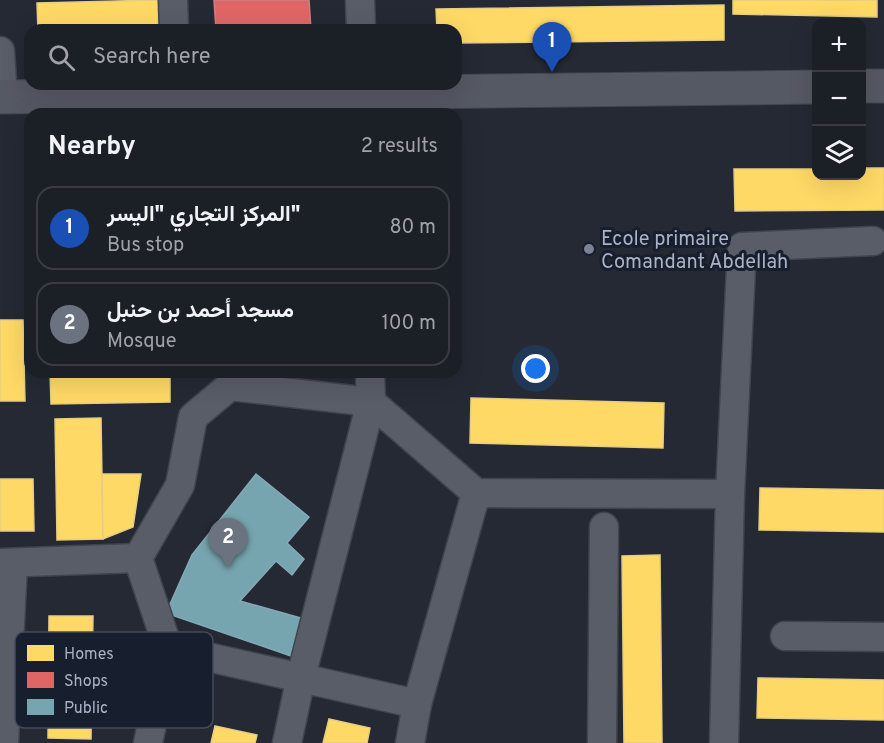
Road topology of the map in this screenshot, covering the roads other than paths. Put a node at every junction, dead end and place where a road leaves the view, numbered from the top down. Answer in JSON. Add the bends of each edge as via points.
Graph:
{"nodes":[{"id":1,"x":173,"y":0,"type":"edge"},
{"id":2,"x":360,"y":0,"type":"edge"},
{"id":3,"x":174,"y":24,"type":"edge"},
{"id":4,"x":361,"y":24,"type":"edge"},
{"id":5,"x":0,"y":51,"type":"edge"},
{"id":6,"x":866,"y":86,"type":"edge"},
{"id":7,"x":884,"y":86,"type":"edge"},
{"id":8,"x":812,"y":87,"type":"edge"},
{"id":9,"x":153,"y":90,"type":"edge"},
{"id":10,"x":202,"y":90,"type":"edge"},
{"id":11,"x":363,"y":96,"type":"edge"},
{"id":12,"x":1,"y":97,"type":"edge"},
{"id":13,"x":873,"y":241,"type":"dead end"},
{"id":14,"x":370,"y":378,"type":"edge"},
{"id":15,"x":371,"y":402,"type":"junction"},
{"id":16,"x":476,"y":493,"type":"junction"},
{"id":17,"x":730,"y":494,"type":"junction"},
{"id":18,"x":604,"y":527,"type":"dead end"},
{"id":19,"x":138,"y":558,"type":"junction"},
{"id":20,"x":7,"y":564,"type":"edge"},
{"id":21,"x":163,"y":632,"type":"edge"},
{"id":22,"x":785,"y":636,"type":"dead end"},
{"id":23,"x":884,"y":637,"type":"edge"},
{"id":24,"x":213,"y":658,"type":"edge"},
{"id":25,"x":301,"y":677,"type":"junction"},
{"id":26,"x":417,"y":704,"type":"junction"},
{"id":27,"x":151,"y":728,"type":"edge"},
{"id":28,"x":4,"y":743,"type":"edge"},
{"id":29,"x":148,"y":743,"type":"edge"},
{"id":30,"x":287,"y":743,"type":"edge"},
{"id":31,"x":410,"y":743,"type":"edge"},
{"id":32,"x":602,"y":743,"type":"edge"},
{"id":33,"x":724,"y":743,"type":"edge"}],
"edges":[{"from":1,"to":3,"type":"street"},
{"from":2,"to":4,"type":"street"},
{"from":5,"to":12,"type":"street"},
{"from":6,"to":7,"type":"main road"},
{"from":8,"to":11,"type":"main road"},
{"from":9,"to":12,"type":"main road"},
{"from":10,"to":11,"type":"main road"},
{"from":13,"to":17,"type":"street","via":[[742,247]]},
{"from":14,"to":15,"type":"street"},
{"from":15,"to":16,"type":"street"},
{"from":15,"to":19,"type":"street","via":[[230,386],[193,417],[180,485]]},
{"from":15,"to":25,"type":"street"},
{"from":16,"to":17,"type":"street"},
{"from":16,"to":26,"type":"street"},
{"from":17,"to":33,"type":"street"},
{"from":18,"to":32,"type":"street"},
{"from":19,"to":20,"type":"street"},
{"from":19,"to":21,"type":"street"},
{"from":20,"to":28,"type":"street"},
{"from":22,"to":23,"type":"street"},
{"from":24,"to":25,"type":"street"},
{"from":25,"to":26,"type":"street"},
{"from":25,"to":30,"type":"street"},
{"from":26,"to":31,"type":"street"},
{"from":27,"to":29,"type":"street"}]}
